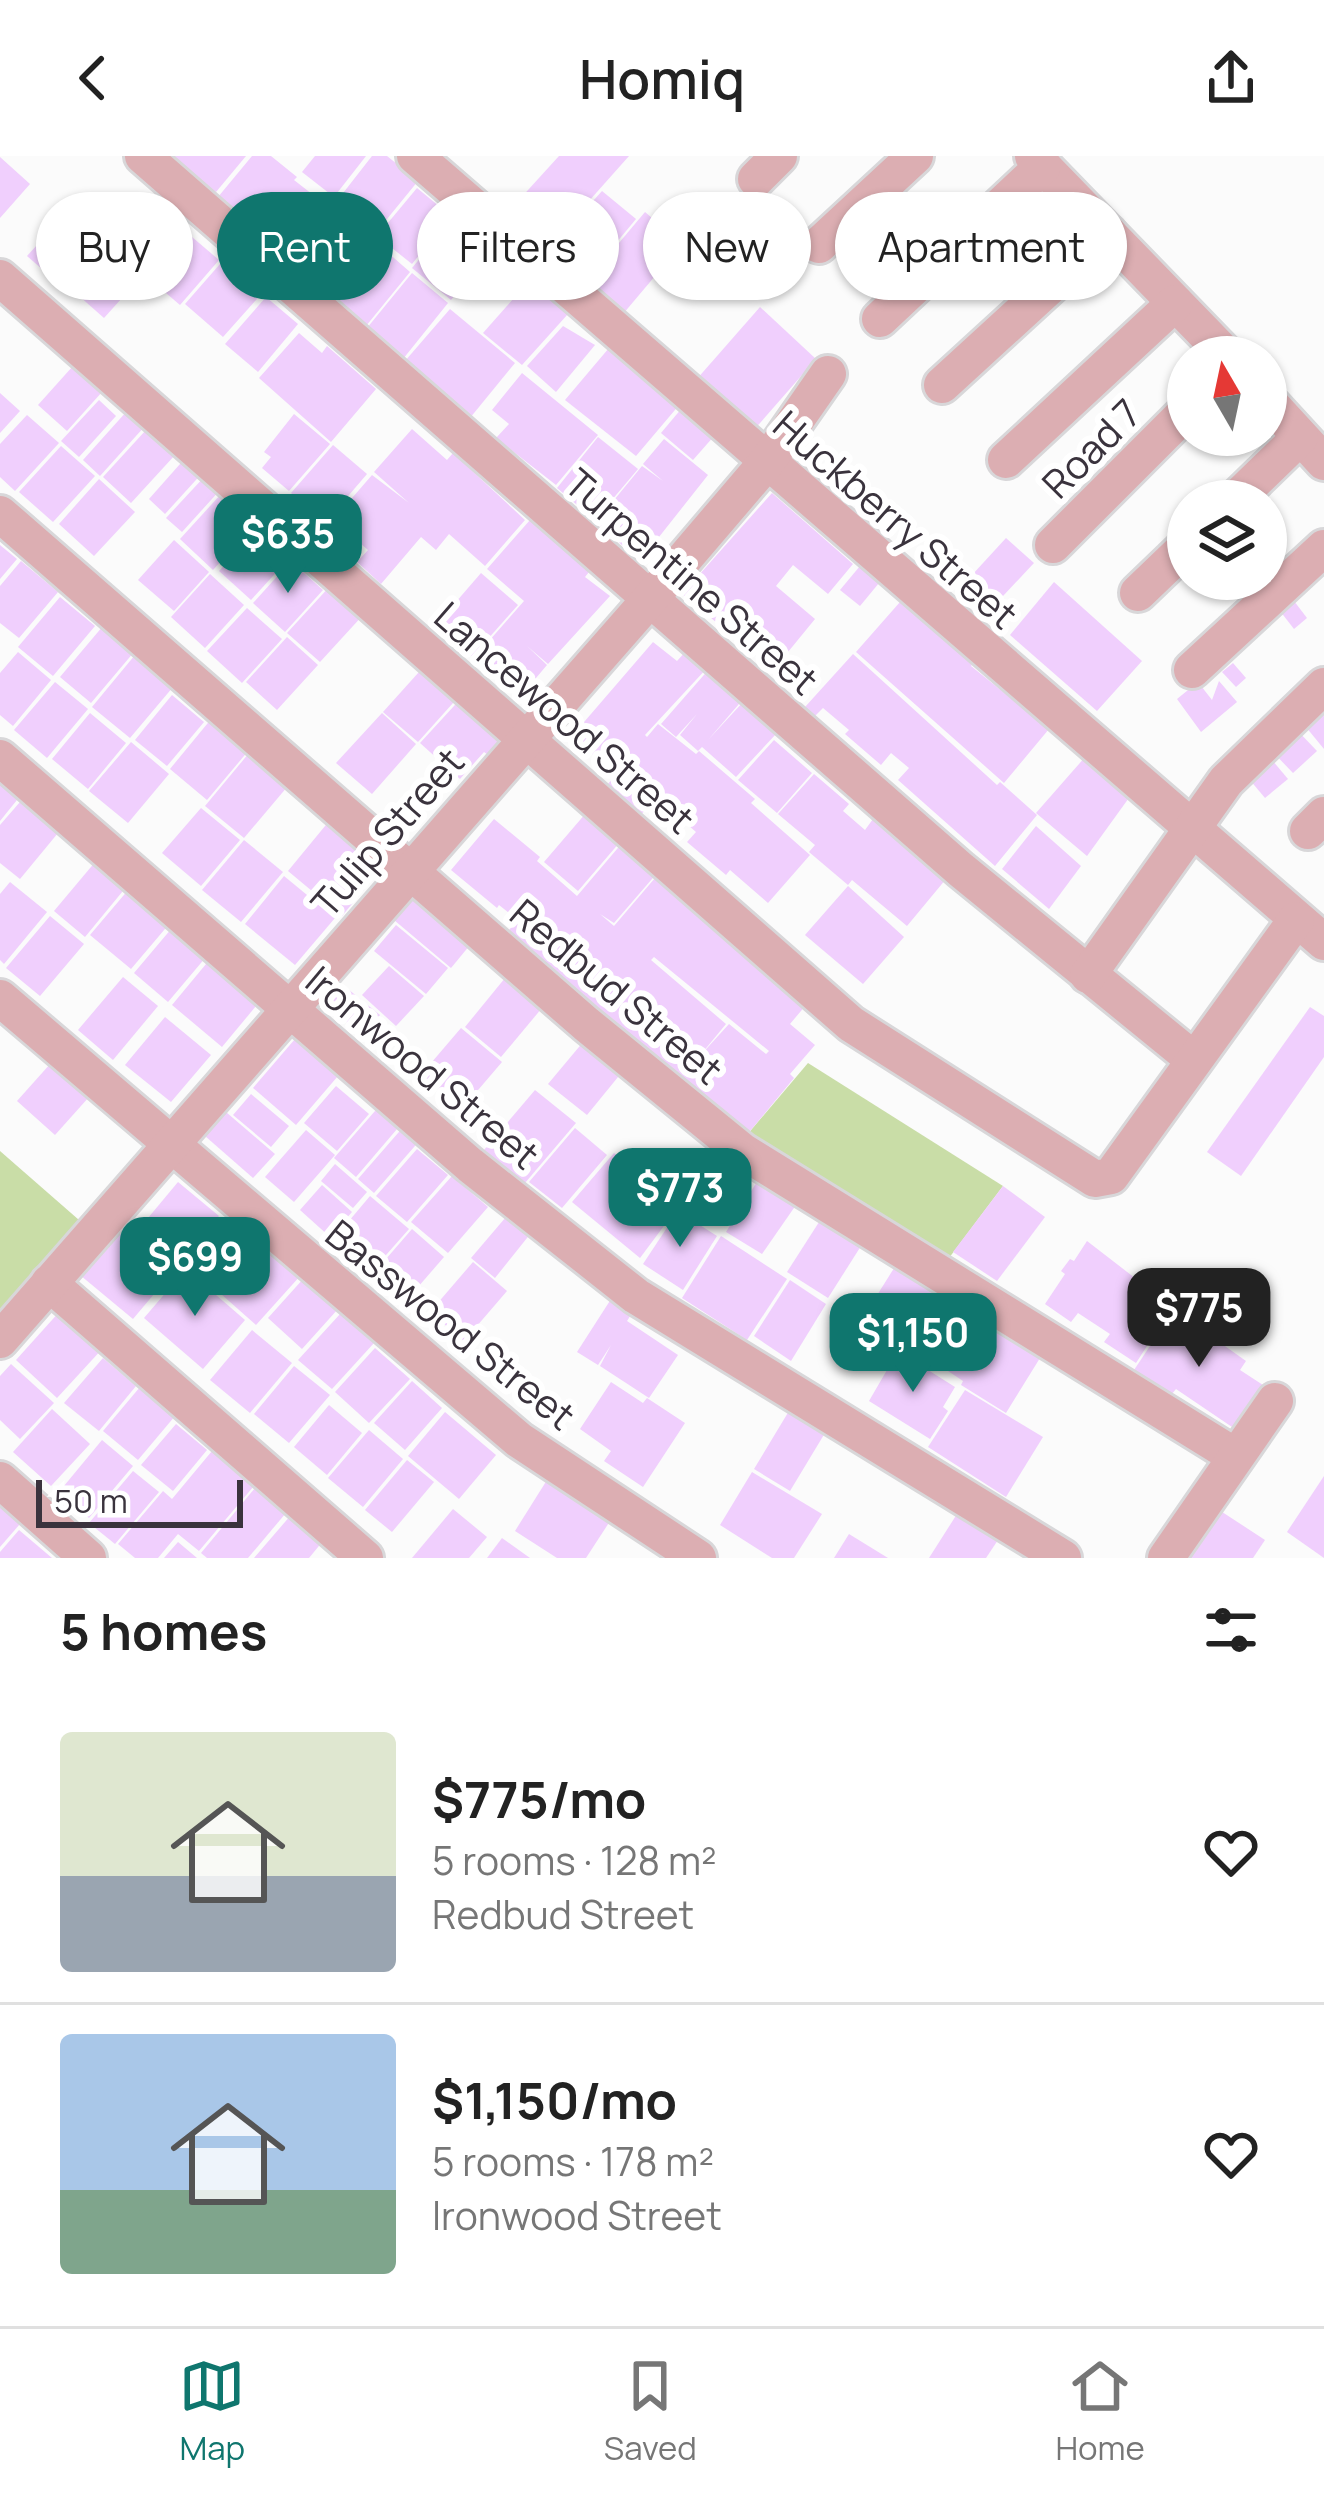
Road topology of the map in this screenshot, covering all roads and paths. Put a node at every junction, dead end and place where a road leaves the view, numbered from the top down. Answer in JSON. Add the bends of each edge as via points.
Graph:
{"nodes":[{"id":1,"x":143,"y":156,"type":"edge"},
{"id":2,"x":416,"y":156,"type":"edge"},
{"id":3,"x":914,"y":156,"type":"edge"},
{"id":4,"x":1038,"y":161,"type":"edge"},
{"id":5,"x":1068,"y":192,"type":"edge"},
{"id":6,"x":819,"y":245,"type":"dead end"},
{"id":7,"x":1127,"y":253,"type":"edge"},
{"id":8,"x":0,"y":278,"type":"edge"},
{"id":9,"x":1035,"y":300,"type":"edge"},
{"id":10,"x":1175,"y":303,"type":"junction"},
{"id":11,"x":880,"y":319,"type":"dead end"},
{"id":12,"x":1207,"y":336,"type":"edge"},
{"id":13,"x":828,"y":374,"type":"dead end"},
{"id":14,"x":942,"y":385,"type":"dead end"},
{"id":15,"x":1287,"y":422,"type":"edge"},
{"id":16,"x":1167,"y":431,"type":"edge"},
{"id":17,"x":1312,"y":449,"type":"edge"},
{"id":18,"x":1006,"y":460,"type":"dead end"},
{"id":19,"x":766,"y":463,"type":"junction"},
{"id":20,"x":1266,"y":480,"type":"edge"},
{"id":21,"x":0,"y":514,"type":"edge"},
{"id":22,"x":1053,"y":545,"type":"dead end"},
{"id":23,"x":1324,"y":548,"type":"edge"},
{"id":24,"x":1167,"y":565,"type":"edge"},
{"id":25,"x":1138,"y":592,"type":"dead end"},
{"id":26,"x":649,"y":600,"type":"junction"},
{"id":27,"x":1192,"y":670,"type":"dead end"},
{"id":28,"x":1324,"y":686,"type":"edge"},
{"id":29,"x":525,"y":738,"type":"junction"},
{"id":30,"x":0,"y":758,"type":"edge"},
{"id":31,"x":1192,"y":831,"type":"junction"},
{"id":32,"x":411,"y":868,"type":"junction"},
{"id":33,"x":1310,"y":931,"type":"edge"},
{"id":34,"x":1088,"y":975,"type":"junction"},
{"id":35,"x":0,"y":998,"type":"edge"},
{"id":36,"x":289,"y":1008,"type":"junction"},
{"id":37,"x":1193,"y":1059,"type":"junction"},
{"id":38,"x":169,"y":1144,"type":"junction"},
{"id":39,"x":25,"y":1295,"type":"edge"},
{"id":40,"x":0,"y":1340,"type":"edge"},
{"id":41,"x":1275,"y":1402,"type":"dead end"},
{"id":42,"x":1235,"y":1456,"type":"junction"},
{"id":43,"x":0,"y":1480,"type":"edge"},
{"id":44,"x":88,"y":1558,"type":"edge"},
{"id":45,"x":365,"y":1558,"type":"edge"},
{"id":46,"x":698,"y":1558,"type":"edge"},
{"id":47,"x":1063,"y":1558,"type":"edge"},
{"id":48,"x":1166,"y":1558,"type":"edge"}],
"edges":[{"from":1,"to":26,"type":"street","name":"Turpentine Street"},
{"from":2,"to":19,"type":"street","name":"Huckberry Street"},
{"from":3,"to":6,"type":"street"},
{"from":4,"to":5,"type":"street"},
{"from":4,"to":11,"type":"street"},
{"from":7,"to":10,"type":"street"},
{"from":8,"to":29,"type":"street","name":"Lancewood Street"},
{"from":9,"to":14,"type":"street"},
{"from":10,"to":12,"type":"street"},
{"from":10,"to":18,"type":"street"},
{"from":13,"to":19,"type":"street","name":"Tulip Street"},
{"from":15,"to":17,"type":"street"},
{"from":16,"to":22,"type":"street","name":"Road 7"},
{"from":17,"to":20,"type":"street"},
{"from":19,"to":26,"type":"street","name":"Tulip Street"},
{"from":19,"to":31,"type":"street","name":"Huckberry Street"},
{"from":21,"to":32,"type":"street","name":"Redbud Street"},
{"from":23,"to":27,"type":"street"},
{"from":24,"to":25,"type":"street"},
{"from":26,"to":29,"type":"street","name":"Tulip Street"},
{"from":26,"to":34,"type":"street","name":"Turpentine Street"},
{"from":28,"to":31,"type":"street","via":[[1226,781]]},
{"from":29,"to":32,"type":"street","name":"Tulip Street"},
{"from":29,"to":37,"type":"street","name":"Lancewood Street","via":[[851,1024],[1103,1180]]},
{"from":30,"to":36,"type":"street","name":"Ironwood Street"},
{"from":31,"to":33,"type":"street","name":"Huckberry Street"},
{"from":31,"to":34,"type":"street"},
{"from":32,"to":36,"type":"street","name":"Tulip Street"},
{"from":32,"to":42,"type":"street","name":"Redbud Street","via":[[742,1151]]},
{"from":33,"to":37,"type":"street"},
{"from":34,"to":37,"type":"street","name":"Turpentine Street"},
{"from":35,"to":38,"type":"street","name":"Basswood Street"},
{"from":36,"to":38,"type":"street","name":"Tulip Street"},
{"from":36,"to":47,"type":"street","name":"Ironwood Street","via":[[636,1297]]},
{"from":38,"to":39,"type":"street","name":"Tulip Street"},
{"from":38,"to":46,"type":"street","name":"Basswood Street","via":[[519,1440]]},
{"from":39,"to":40,"type":"street","name":"Tulip Street"},
{"from":39,"to":45,"type":"street"},
{"from":41,"to":42,"type":"street"},
{"from":42,"to":48,"type":"street"},
{"from":43,"to":44,"type":"street"}]}
